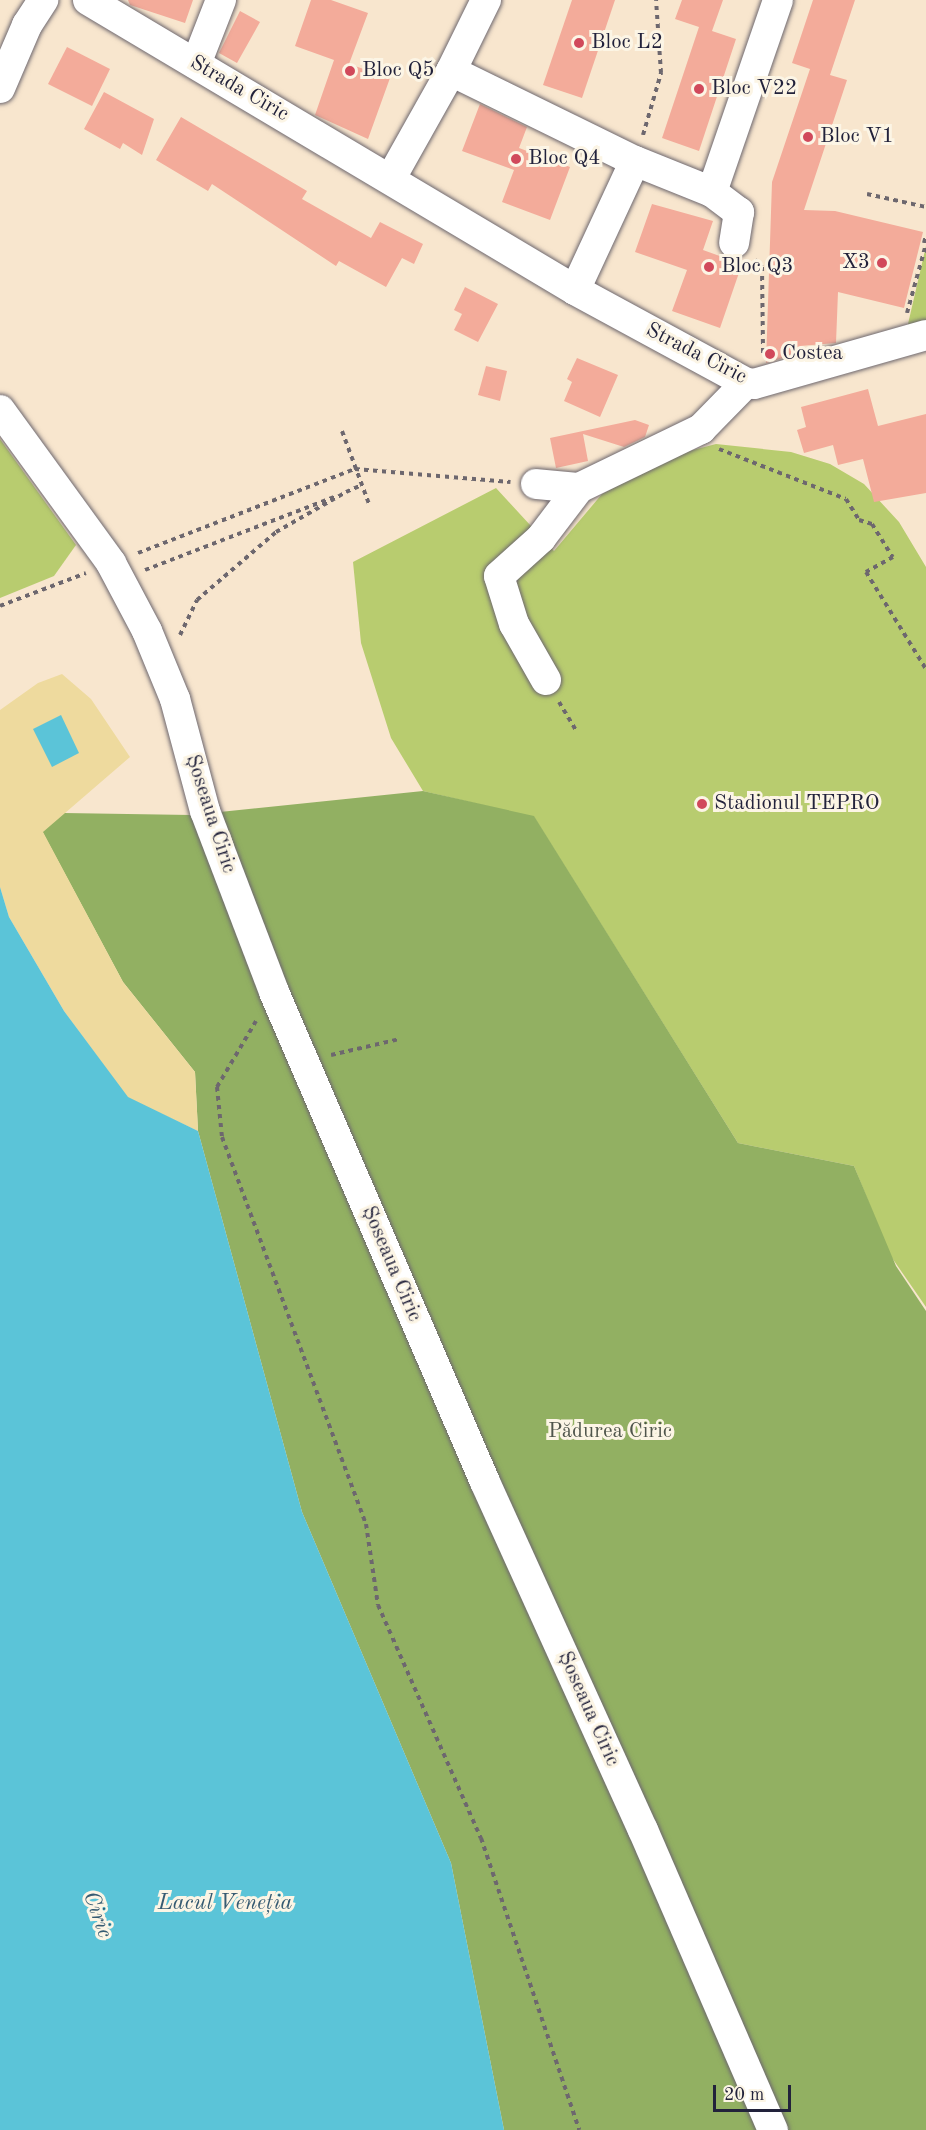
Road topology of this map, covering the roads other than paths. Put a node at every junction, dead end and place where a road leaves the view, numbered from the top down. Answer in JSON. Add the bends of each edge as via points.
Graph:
{"nodes":[{"id":1,"x":44,"y":0,"type":"edge"},
{"id":2,"x":88,"y":0,"type":"edge"},
{"id":3,"x":221,"y":0,"type":"edge"},
{"id":4,"x":486,"y":0,"type":"edge"},
{"id":5,"x":778,"y":0,"type":"edge"},
{"id":6,"x":196,"y":64,"type":"junction"},
{"id":7,"x":451,"y":71,"type":"junction"},
{"id":8,"x":0,"y":88,"type":"edge"},
{"id":9,"x":634,"y":161,"type":"junction"},
{"id":10,"x":391,"y":178,"type":"junction"},
{"id":11,"x":712,"y":192,"type":"junction"},
{"id":12,"x":734,"y":243,"type":"road end"},
{"id":13,"x":575,"y":290,"type":"junction"},
{"id":14,"x":913,"y":339,"type":"edge"},
{"id":15,"x":754,"y":383,"type":"junction"},
{"id":16,"x":0,"y":410,"type":"edge"},
{"id":17,"x":536,"y":484,"type":"road end"},
{"id":18,"x":579,"y":488,"type":"junction"},
{"id":19,"x":546,"y":680,"type":"road end"},
{"id":20,"x":773,"y":2130,"type":"edge"}],
"edges":[{"from":1,"to":8,"type":"street","via":[[27,25]]},
{"from":2,"to":6,"type":"street","name":"Strada Ciric"},
{"from":3,"to":6,"type":"street"},
{"from":4,"to":7,"type":"street"},
{"from":5,"to":11,"type":"street"},
{"from":6,"to":10,"type":"street","name":"Strada Ciric"},
{"from":7,"to":9,"type":"street"},
{"from":7,"to":10,"type":"street"},
{"from":9,"to":11,"type":"street"},
{"from":9,"to":13,"type":"street"},
{"from":10,"to":13,"type":"street","name":"Strada Ciric"},
{"from":11,"to":12,"type":"street","via":[[739,212]]},
{"from":13,"to":15,"type":"street","name":"Strada Ciric"},
{"from":14,"to":15,"type":"street","name":"Strada Ciric"},
{"from":15,"to":18,"type":"street","via":[[701,429]]},
{"from":16,"to":20,"type":"street","name":"Șoseaua Ciric","via":[[120,580],[165,675],[205,811],[274,992],[485,1482],[643,1830]]},
{"from":17,"to":18,"type":"street"},
{"from":18,"to":19,"type":"street","via":[[542,538],[499,576],[514,624]]}]}
